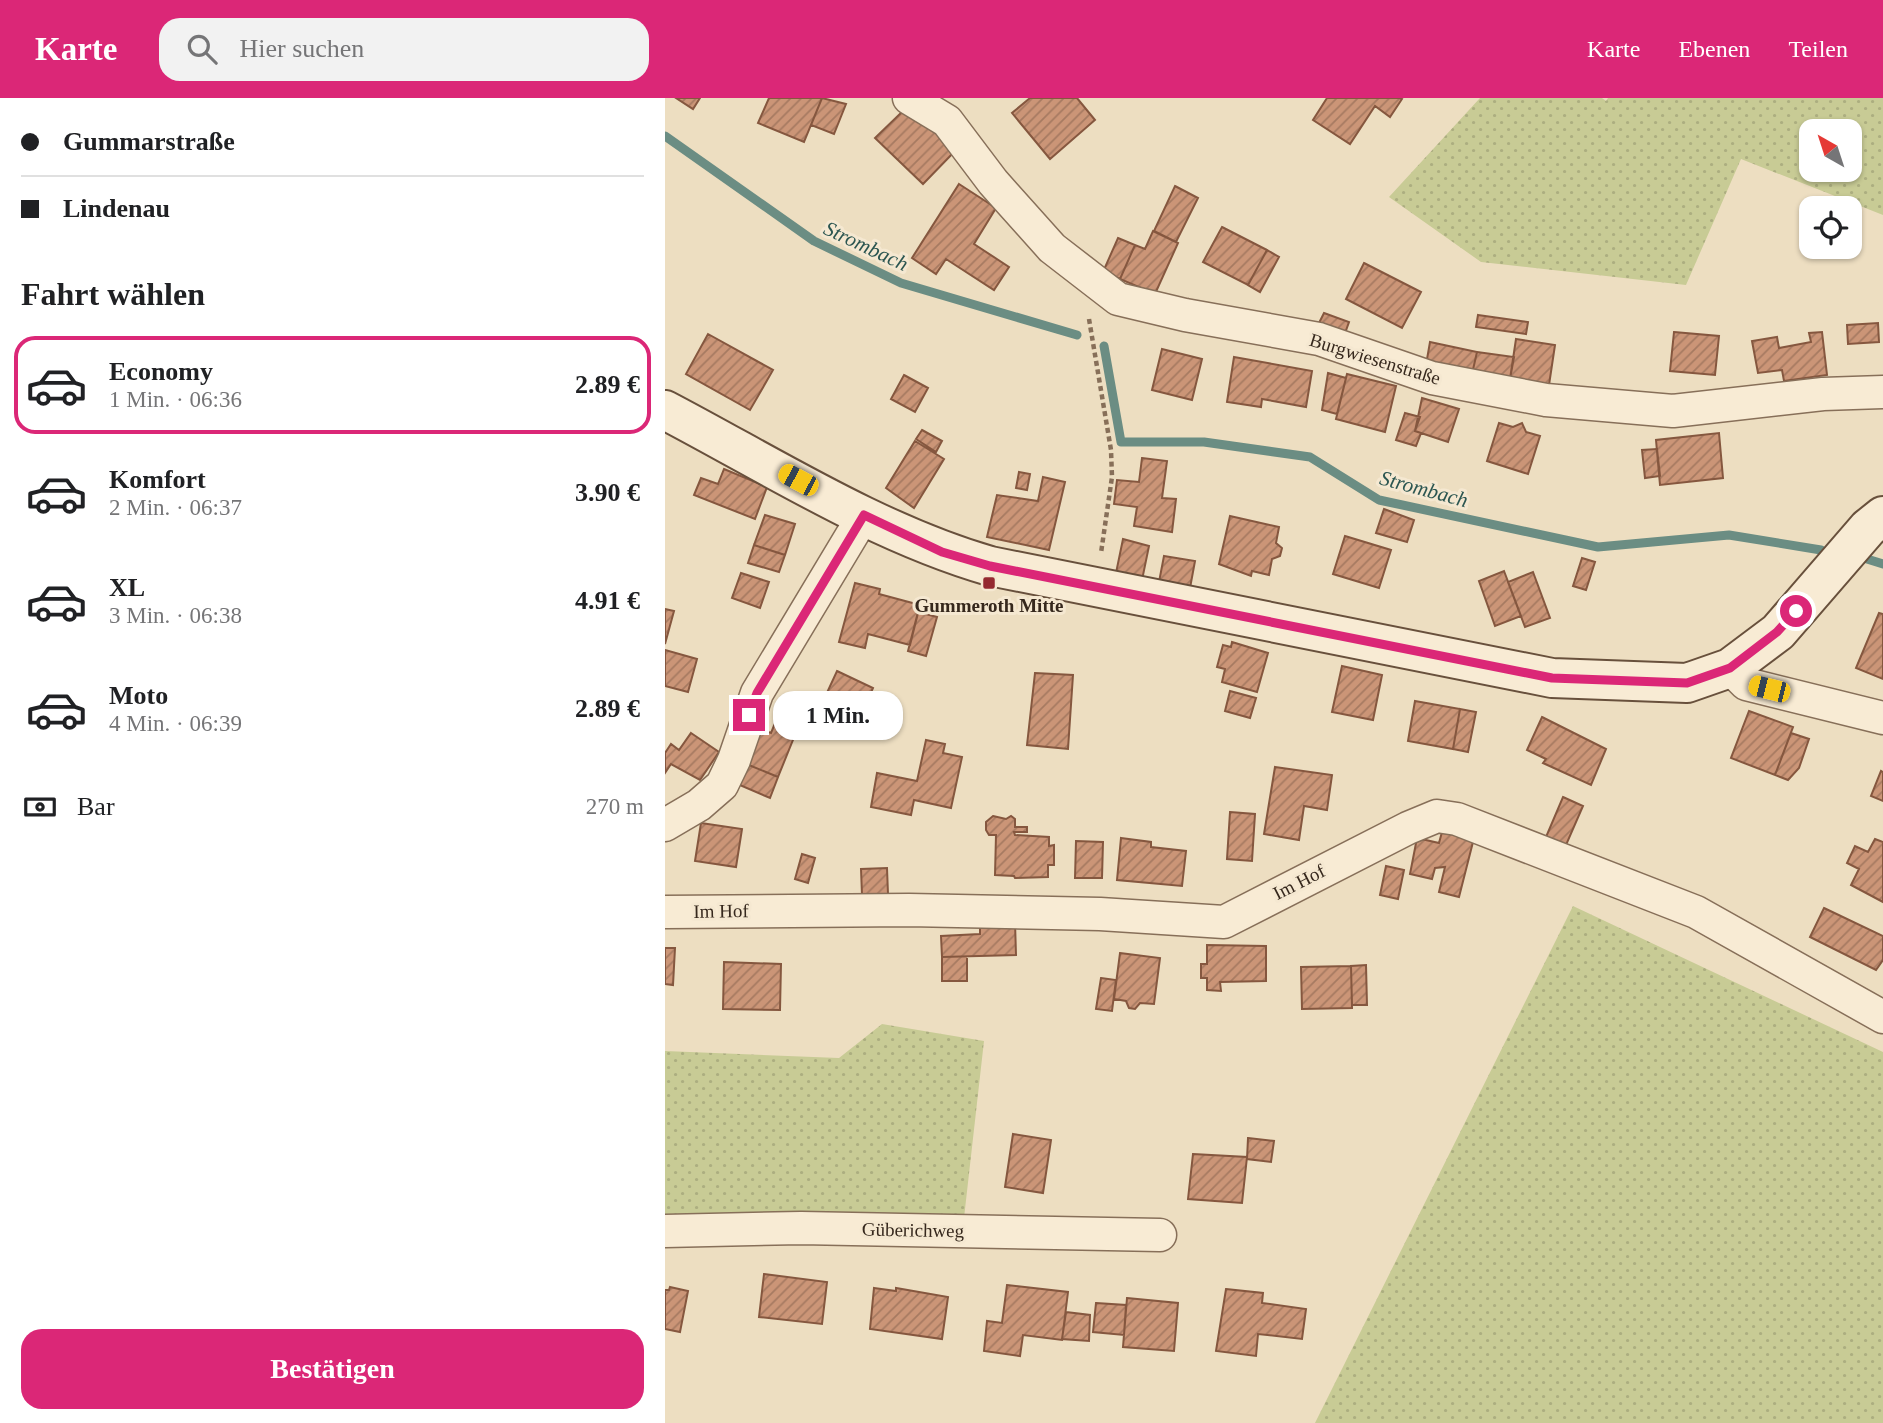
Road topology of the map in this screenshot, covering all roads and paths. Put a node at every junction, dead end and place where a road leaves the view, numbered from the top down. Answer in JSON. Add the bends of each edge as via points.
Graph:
{"nodes":[{"id":1,"x":909,"y":98,"type":"edge"},
{"id":2,"x":1089,"y":319,"type":"dead end"},
{"id":3,"x":1883,"y":392,"type":"edge"},
{"id":4,"x":665,"y":410,"type":"edge"},
{"id":5,"x":864,"y":515,"type":"junction"},
{"id":6,"x":1883,"y":516,"type":"edge"},
{"id":7,"x":1096,"y":585,"type":"junction"},
{"id":8,"x":1730,"y":668,"type":"junction"},
{"id":9,"x":1883,"y":718,"type":"edge"},
{"id":10,"x":665,"y":825,"type":"edge"},
{"id":11,"x":665,"y":912,"type":"edge"},
{"id":12,"x":1883,"y":1017,"type":"edge"},
{"id":13,"x":665,"y":1231,"type":"edge"},
{"id":14,"x":1160,"y":1235,"type":"dead end"}],
"edges":[{"from":1,"to":3,"type":"street","name":"Burgwiesenstraße","via":[[947,121],[1052,248],[1118,299],[1319,340],[1432,378],[1546,400],[1673,411]]},
{"from":2,"to":7,"type":"path","via":[[1112,477]]},
{"from":4,"to":5,"type":"street"},
{"from":5,"to":7,"type":"street","via":[[942,552],[990,566]]},
{"from":5,"to":10,"type":"street","via":[[757,693],[722,785],[699,806]]},
{"from":6,"to":8,"type":"street","via":[[1777,632]]},
{"from":7,"to":8,"type":"street","via":[[1552,678],[1687,683]]},
{"from":8,"to":9,"type":"street","via":[[1747,684]]},
{"from":11,"to":12,"type":"street","name":"Im Hof","via":[[909,910],[1224,922],[1437,816],[1457,819],[1696,912]]},
{"from":13,"to":14,"type":"street","name":"Güberichweg","via":[[801,1228]]}]}
